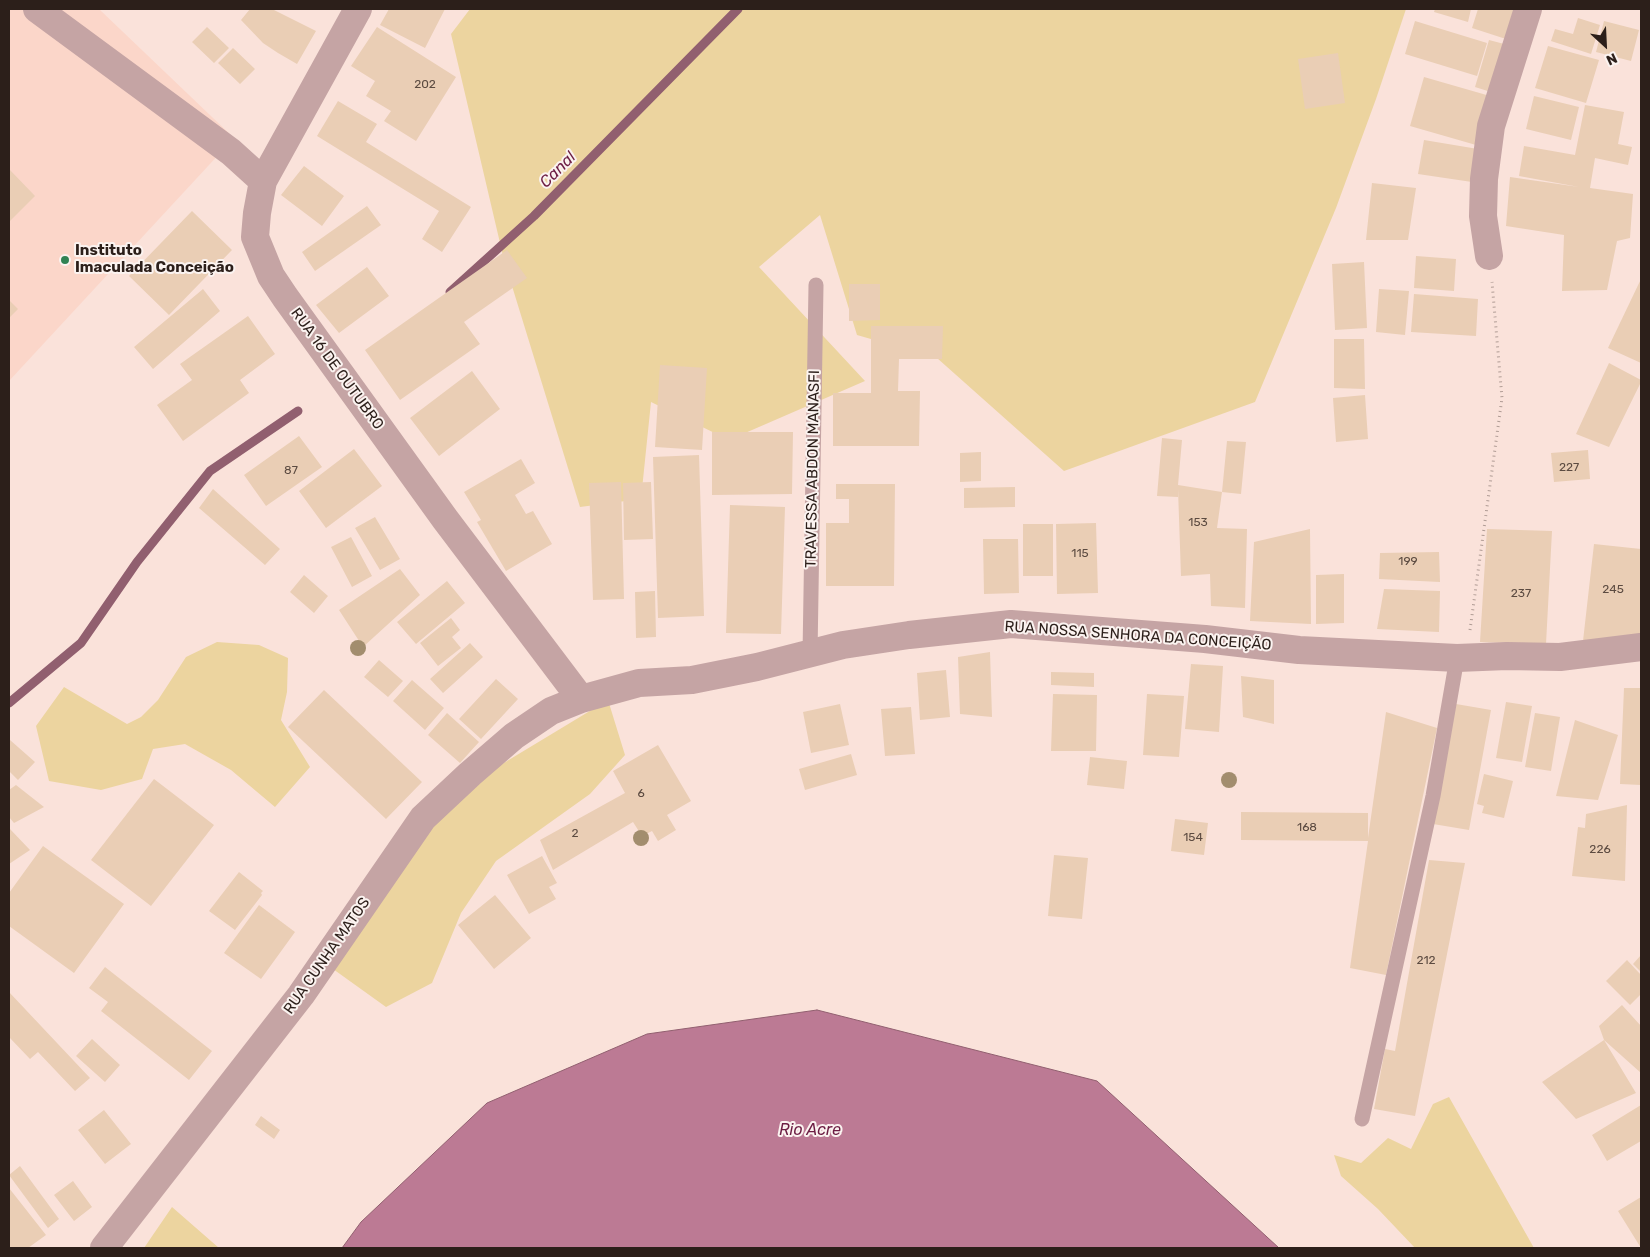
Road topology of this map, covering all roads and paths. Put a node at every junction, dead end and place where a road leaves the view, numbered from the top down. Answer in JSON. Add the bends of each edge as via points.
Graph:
{"nodes":[{"id":1,"x":37,"y":9,"type":"edge"},
{"id":2,"x":358,"y":9,"type":"edge"},
{"id":3,"x":1528,"y":9,"type":"edge"},
{"id":4,"x":263,"y":181,"type":"junction"},
{"id":5,"x":1489,"y":256,"type":"joint"},
{"id":6,"x":816,"y":285,"type":"dead end"},
{"id":7,"x":1641,"y":647,"type":"edge"},
{"id":8,"x":810,"y":654,"type":"junction"},
{"id":9,"x":1461,"y":658,"type":"junction"},
{"id":10,"x":581,"y":699,"type":"junction"},
{"id":11,"x":1362,"y":1119,"type":"dead end"},
{"id":12,"x":104,"y":1248,"type":"edge"}],
"edges":[{"from":1,"to":4,"type":"street","via":[[231,152]]},
{"from":2,"to":4,"type":"street","name":"RUA 16 DE OUTUBRO"},
{"from":3,"to":5,"type":"street","via":[[1491,126],[1483,216]]},
{"from":4,"to":10,"type":"street","name":"RUA 16 DE OUTUBRO","via":[[255,237],[271,276],[445,519]]},
{"from":5,"to":9,"type":"path","via":[[1502,398]]},
{"from":6,"to":8,"type":"lane","name":"TRAVESSA ABDON MANASFI"},
{"from":7,"to":9,"type":"street","name":"RUA NOSSA SENHORA DA CONCEIÇÃO","via":[[1560,657]]},
{"from":8,"to":9,"type":"street","name":"RUA NOSSA SENHORA DA CONCEIÇÃO","via":[[909,635],[1011,624],[1205,639],[1299,650]]},
{"from":8,"to":10,"type":"street","name":"RUA NOSSA SENHORA DA CONCEIÇÃO","via":[[692,680],[639,683]]},
{"from":9,"to":11,"type":"lane"},
{"from":10,"to":12,"type":"street","name":"RUA CUNHA MATOS","via":[[551,711],[514,736],[423,818],[301,996]]}]}
